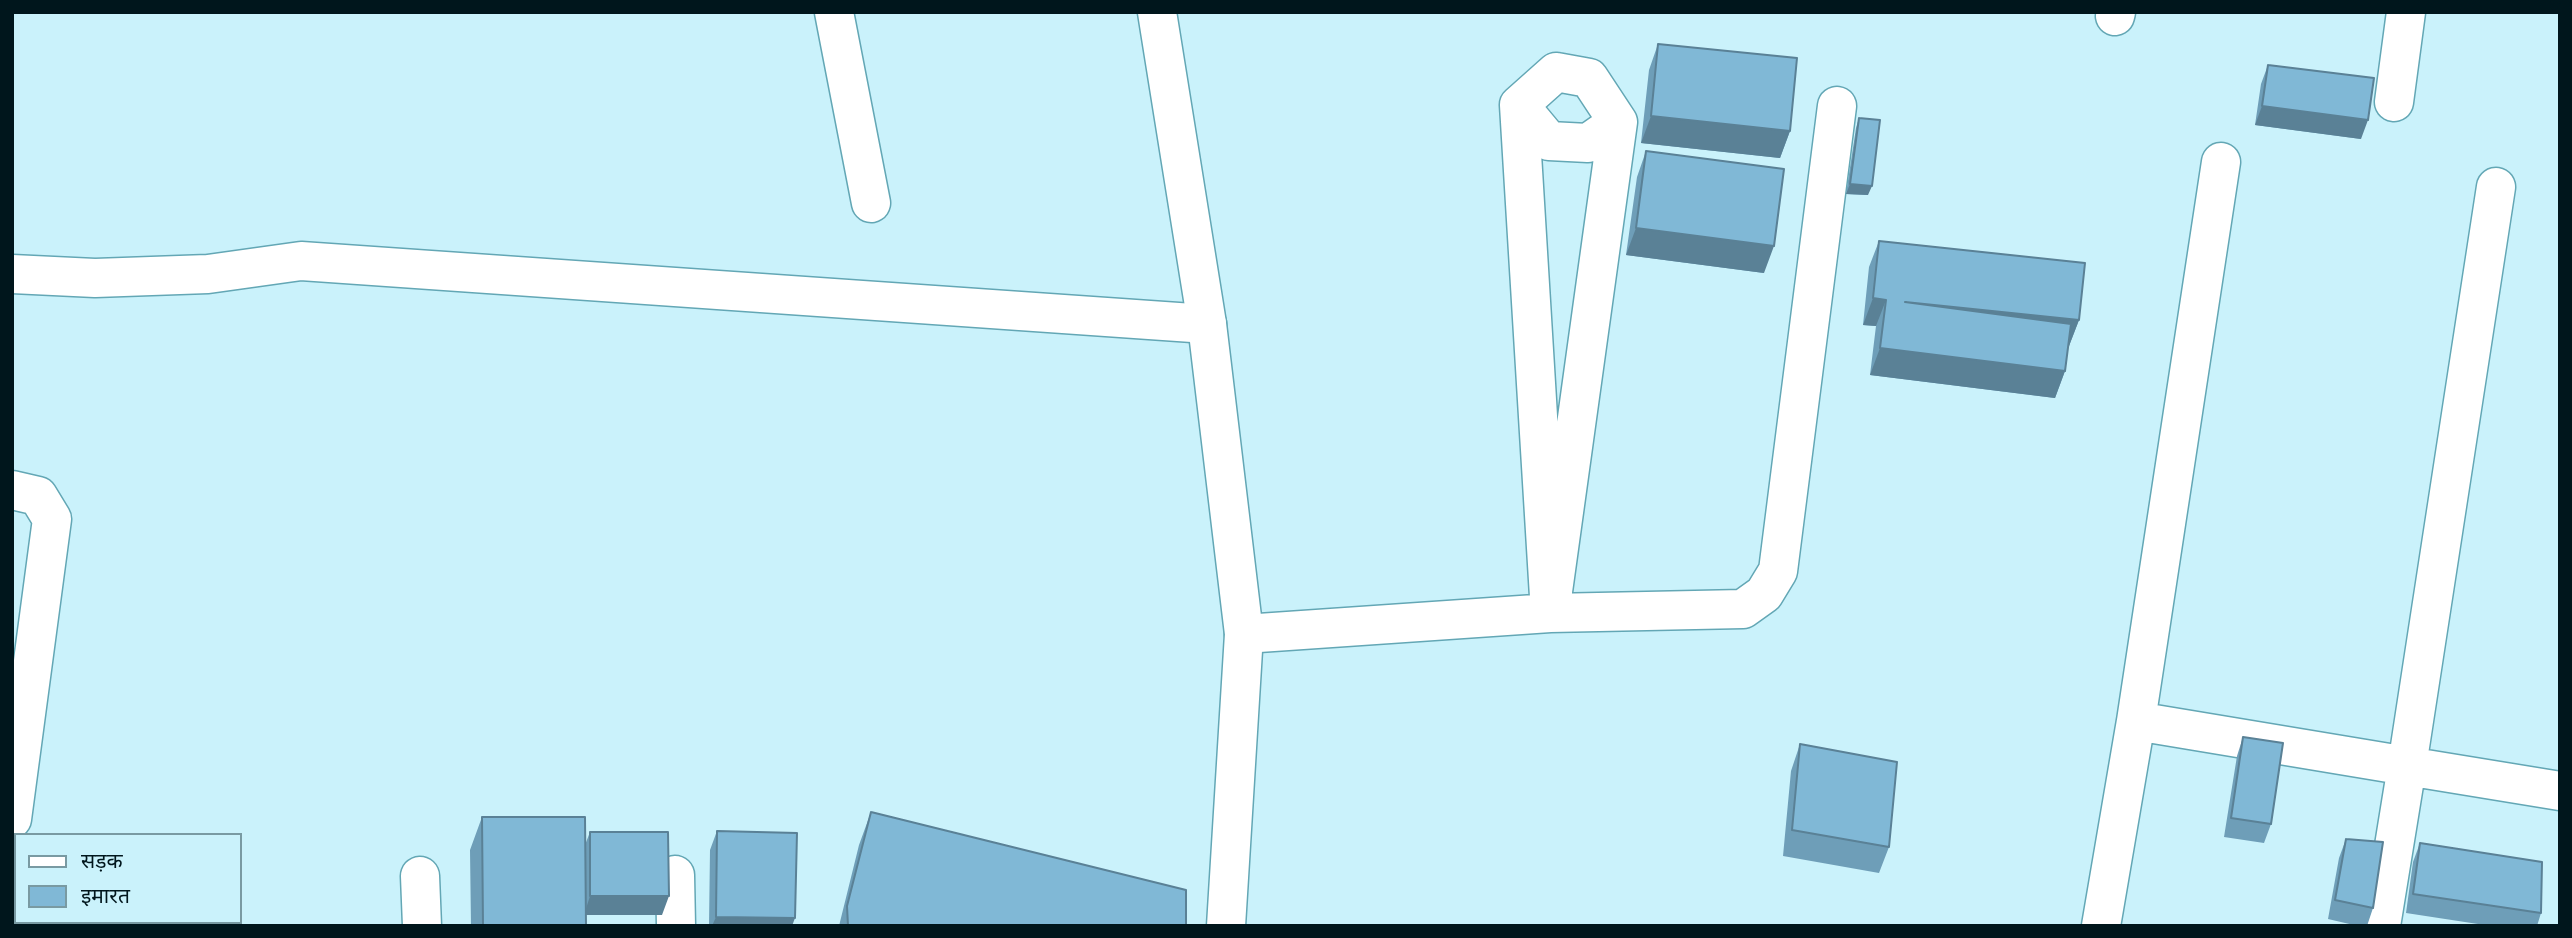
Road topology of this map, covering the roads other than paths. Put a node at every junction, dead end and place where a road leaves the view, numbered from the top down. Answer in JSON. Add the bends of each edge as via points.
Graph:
{"nodes":[{"id":1,"x":834,"y":12,"type":"edge"},
{"id":2,"x":1157,"y":12,"type":"edge"},
{"id":3,"x":2406,"y":12,"type":"edge"},
{"id":4,"x":2394,"y":102,"type":"dead end"},
{"id":5,"x":1519,"y":105,"type":"junction"},
{"id":6,"x":1837,"y":106,"type":"dead end"},
{"id":7,"x":1618,"y":122,"type":"junction"},
{"id":8,"x":2221,"y":162,"type":"dead end"},
{"id":9,"x":2496,"y":187,"type":"dead end"},
{"id":10,"x":871,"y":204,"type":"dead end"},
{"id":11,"x":12,"y":274,"type":"edge"},
{"id":12,"x":1207,"y":324,"type":"junction"},
{"id":13,"x":12,"y":490,"type":"edge"},
{"id":14,"x":1550,"y":613,"type":"junction"},
{"id":15,"x":1244,"y":634,"type":"junction"},
{"id":16,"x":2136,"y":721,"type":"junction"},
{"id":17,"x":2407,"y":766,"type":"junction"},
{"id":18,"x":2560,"y":791,"type":"edge"},
{"id":19,"x":12,"y":819,"type":"edge"},
{"id":20,"x":675,"y":875,"type":"dead end"},
{"id":21,"x":420,"y":876,"type":"dead end"},
{"id":22,"x":422,"y":926,"type":"edge"},
{"id":23,"x":676,"y":926,"type":"edge"},
{"id":24,"x":1226,"y":926,"type":"edge"},
{"id":25,"x":2101,"y":926,"type":"edge"},
{"id":26,"x":2381,"y":926,"type":"edge"}],
"edges":[{"from":1,"to":10,"type":"street"},
{"from":2,"to":12,"type":"street"},
{"from":3,"to":4,"type":"street"},
{"from":5,"to":7,"type":"street","via":[[1549,141],[1588,143]]},
{"from":5,"to":7,"type":"street","via":[[1556,72],[1590,78]]},
{"from":5,"to":14,"type":"street"},
{"from":6,"to":14,"type":"street","via":[[1778,572],[1764,594],[1744,609]]},
{"from":7,"to":14,"type":"street"},
{"from":8,"to":16,"type":"street"},
{"from":9,"to":17,"type":"street"},
{"from":11,"to":12,"type":"street","via":[[95,278],[208,274],[301,261]]},
{"from":12,"to":15,"type":"street"},
{"from":13,"to":19,"type":"street","via":[[38,496],[52,519]]},
{"from":14,"to":15,"type":"street"},
{"from":15,"to":24,"type":"street"},
{"from":16,"to":17,"type":"street"},
{"from":16,"to":25,"type":"street"},
{"from":17,"to":18,"type":"street"},
{"from":17,"to":26,"type":"street"},
{"from":20,"to":23,"type":"street"},
{"from":21,"to":22,"type":"street"}]}
